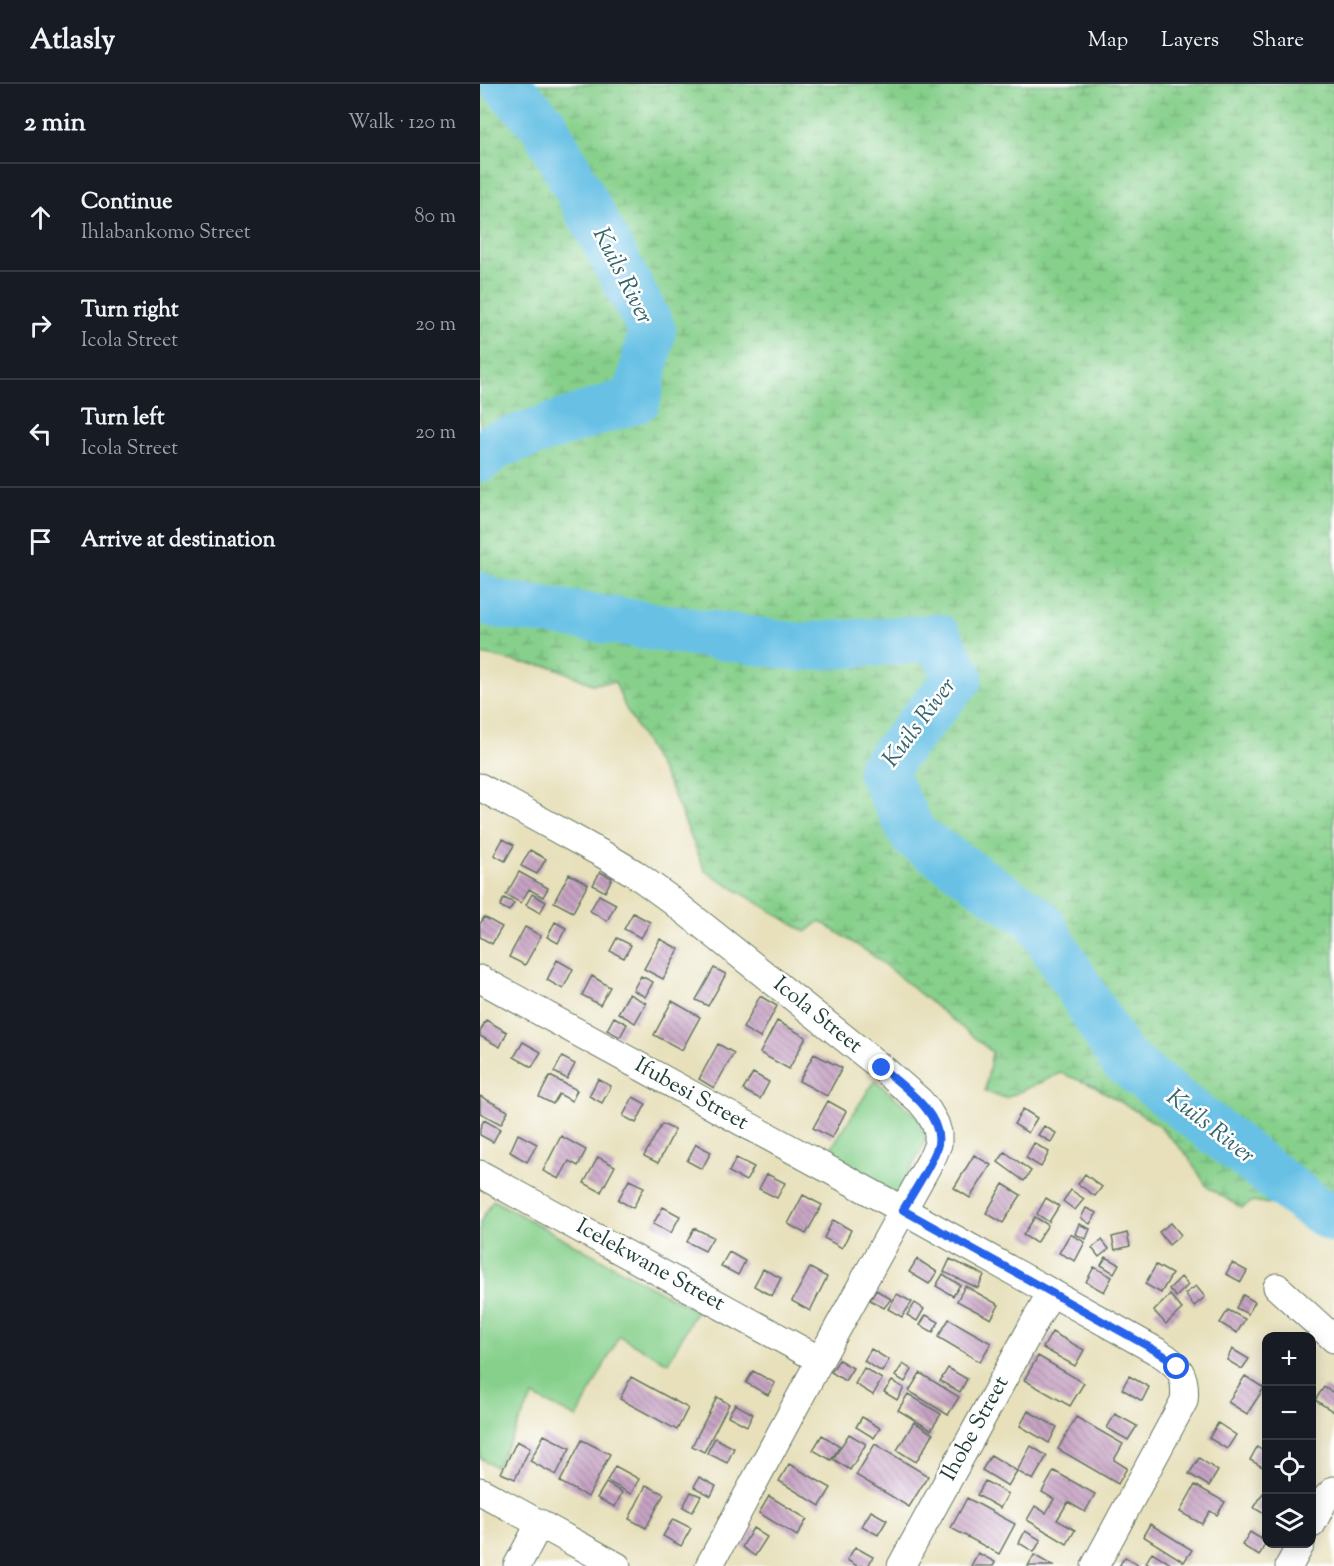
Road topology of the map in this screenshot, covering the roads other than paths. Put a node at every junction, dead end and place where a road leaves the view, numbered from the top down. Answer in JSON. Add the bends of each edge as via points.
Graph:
{"nodes":[{"id":1,"x":480,"y":787,"type":"edge"},
{"id":2,"x":480,"y":979,"type":"edge"},
{"id":3,"x":480,"y":1174,"type":"edge"},
{"id":4,"x":903,"y":1210,"type":"junction"},
{"id":5,"x":1277,"y":1287,"type":"dead end"},
{"id":6,"x":1051,"y":1292,"type":"junction"},
{"id":7,"x":1334,"y":1339,"type":"edge"},
{"id":8,"x":820,"y":1359,"type":"junction"},
{"id":9,"x":480,"y":1491,"type":"edge"},
{"id":10,"x":1330,"y":1494,"type":"edge"},
{"id":11,"x":1316,"y":1516,"type":"edge"},
{"id":12,"x":540,"y":1523,"type":"junction"},
{"id":13,"x":1299,"y":1548,"type":"edge"},
{"id":14,"x":517,"y":1566,"type":"edge"},
{"id":15,"x":617,"y":1566,"type":"edge"},
{"id":16,"x":709,"y":1566,"type":"edge"},
{"id":17,"x":901,"y":1566,"type":"edge"},
{"id":18,"x":1095,"y":1566,"type":"edge"},
{"id":19,"x":1289,"y":1566,"type":"edge"}],
"edges":[{"from":1,"to":4,"type":"street","name":"Icola Street","via":[[634,873],[920,1101],[935,1122],[938,1144]]},
{"from":2,"to":4,"type":"street","name":"Ifubesi Street"},
{"from":3,"to":8,"type":"street","name":"Icelekwane Street"},
{"from":4,"to":6,"type":"street","name":"Ifubesi Street"},
{"from":4,"to":8,"type":"street","name":"Icola Street"},
{"from":5,"to":7,"type":"street"},
{"from":6,"to":17,"type":"street","name":"Ihobe Street"},
{"from":6,"to":18,"type":"street","name":"Ifubesi Street","via":[[1168,1358],[1184,1377],[1186,1389],[1185,1401]]},
{"from":8,"to":16,"type":"street","name":"Icola Street"},
{"from":9,"to":12,"type":"street"},
{"from":10,"to":11,"type":"street"},
{"from":12,"to":14,"type":"street"},
{"from":12,"to":15,"type":"street"},
{"from":13,"to":19,"type":"street"}]}
